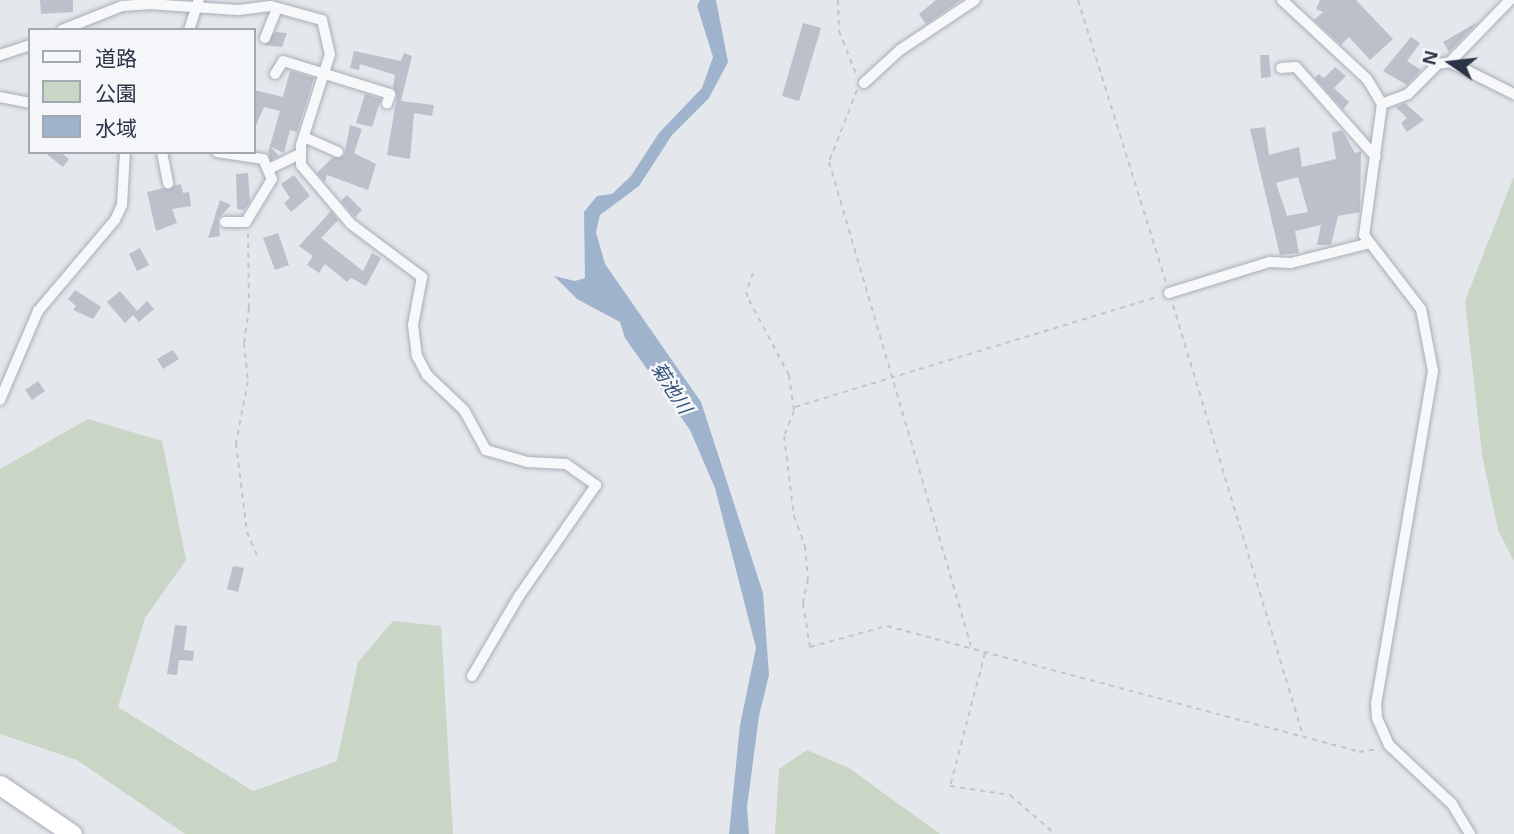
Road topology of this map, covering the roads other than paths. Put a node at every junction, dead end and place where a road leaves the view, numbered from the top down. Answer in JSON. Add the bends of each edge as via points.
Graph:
{"nodes":[{"id":1,"x":975,"y":0,"type":"edge"},
{"id":2,"x":1282,"y":0,"type":"edge"},
{"id":3,"x":1510,"y":0,"type":"edge"},
{"id":4,"x":198,"y":4,"type":"edge"},
{"id":5,"x":277,"y":8,"type":"junction"},
{"id":6,"x":67,"y":28,"type":"edge"},
{"id":7,"x":190,"y":28,"type":"edge"},
{"id":8,"x":265,"y":38,"type":"dead end"},
{"id":9,"x":28,"y":46,"type":"edge"},
{"id":10,"x":0,"y":55,"type":"edge"},
{"id":11,"x":1450,"y":62,"type":"junction"},
{"id":12,"x":1281,"y":68,"type":"dead end"},
{"id":13,"x":275,"y":74,"type":"dead end"},
{"id":14,"x":325,"y":74,"type":"junction"},
{"id":15,"x":864,"y":83,"type":"road end"},
{"id":16,"x":1514,"y":94,"type":"edge"},
{"id":17,"x":0,"y":97,"type":"edge"},
{"id":18,"x":28,"y":103,"type":"edge"},
{"id":19,"x":387,"y":104,"type":"dead end"},
{"id":20,"x":1382,"y":104,"type":"junction"},
{"id":21,"x":304,"y":137,"type":"junction"},
{"id":22,"x":338,"y":152,"type":"dead end"},
{"id":23,"x":300,"y":153,"type":"junction"},
{"id":24,"x":125,"y":154,"type":"edge"},
{"id":25,"x":162,"y":154,"type":"edge"},
{"id":26,"x":230,"y":154,"type":"edge"},
{"id":27,"x":1376,"y":157,"type":"junction"},
{"id":28,"x":271,"y":168,"type":"junction"},
{"id":29,"x":168,"y":183,"type":"dead end"},
{"id":30,"x":225,"y":222,"type":"dead end"},
{"id":31,"x":1366,"y":244,"type":"junction"},
{"id":32,"x":1169,"y":293,"type":"road end"},
{"id":33,"x":0,"y":400,"type":"edge"},
{"id":34,"x":472,"y":676,"type":"dead end"},
{"id":35,"x":0,"y":785,"type":"edge"},
{"id":36,"x":72,"y":834,"type":"edge"},
{"id":37,"x":1470,"y":834,"type":"edge"}],
"edges":[{"from":1,"to":15,"type":"street","via":[[900,50]]},
{"from":2,"to":20,"type":"street","via":[[1367,79]]},
{"from":3,"to":11,"type":"street"},
{"from":4,"to":5,"type":"street"},
{"from":4,"to":6,"type":"street","via":[[122,6]]},
{"from":4,"to":7,"type":"street"},
{"from":5,"to":8,"type":"street"},
{"from":5,"to":14,"type":"street","via":[[322,20],[330,54]]},
{"from":9,"to":10,"type":"street"},
{"from":11,"to":16,"type":"street"},
{"from":11,"to":20,"type":"street","via":[[1438,64],[1408,94]]},
{"from":12,"to":27,"type":"street","via":[[1296,67]]},
{"from":13,"to":14,"type":"street","via":[[283,61]]},
{"from":14,"to":19,"type":"street","via":[[390,94]]},
{"from":14,"to":21,"type":"street"},
{"from":17,"to":18,"type":"street"},
{"from":20,"to":27,"type":"street"},
{"from":21,"to":22,"type":"street"},
{"from":21,"to":23,"type":"street"},
{"from":23,"to":28,"type":"street"},
{"from":23,"to":34,"type":"street","via":[[301,165],[351,224],[422,277],[413,325],[417,356],[427,375],[464,410],[486,450],[527,462],[566,464],[596,485],[519,596]]},
{"from":24,"to":33,"type":"street","via":[[122,205],[115,220],[103,240],[38,311]]},
{"from":25,"to":29,"type":"street"},
{"from":26,"to":28,"type":"street","via":[[263,159]]},
{"from":27,"to":31,"type":"street"},
{"from":28,"to":30,"type":"street","via":[[272,184],[246,222]]},
{"from":31,"to":32,"type":"street","via":[[1292,263],[1270,262]]},
{"from":31,"to":37,"type":"street","via":[[1421,309],[1433,371],[1376,703],[1389,746],[1452,804]]},
{"from":35,"to":36,"type":"highway"}]}
